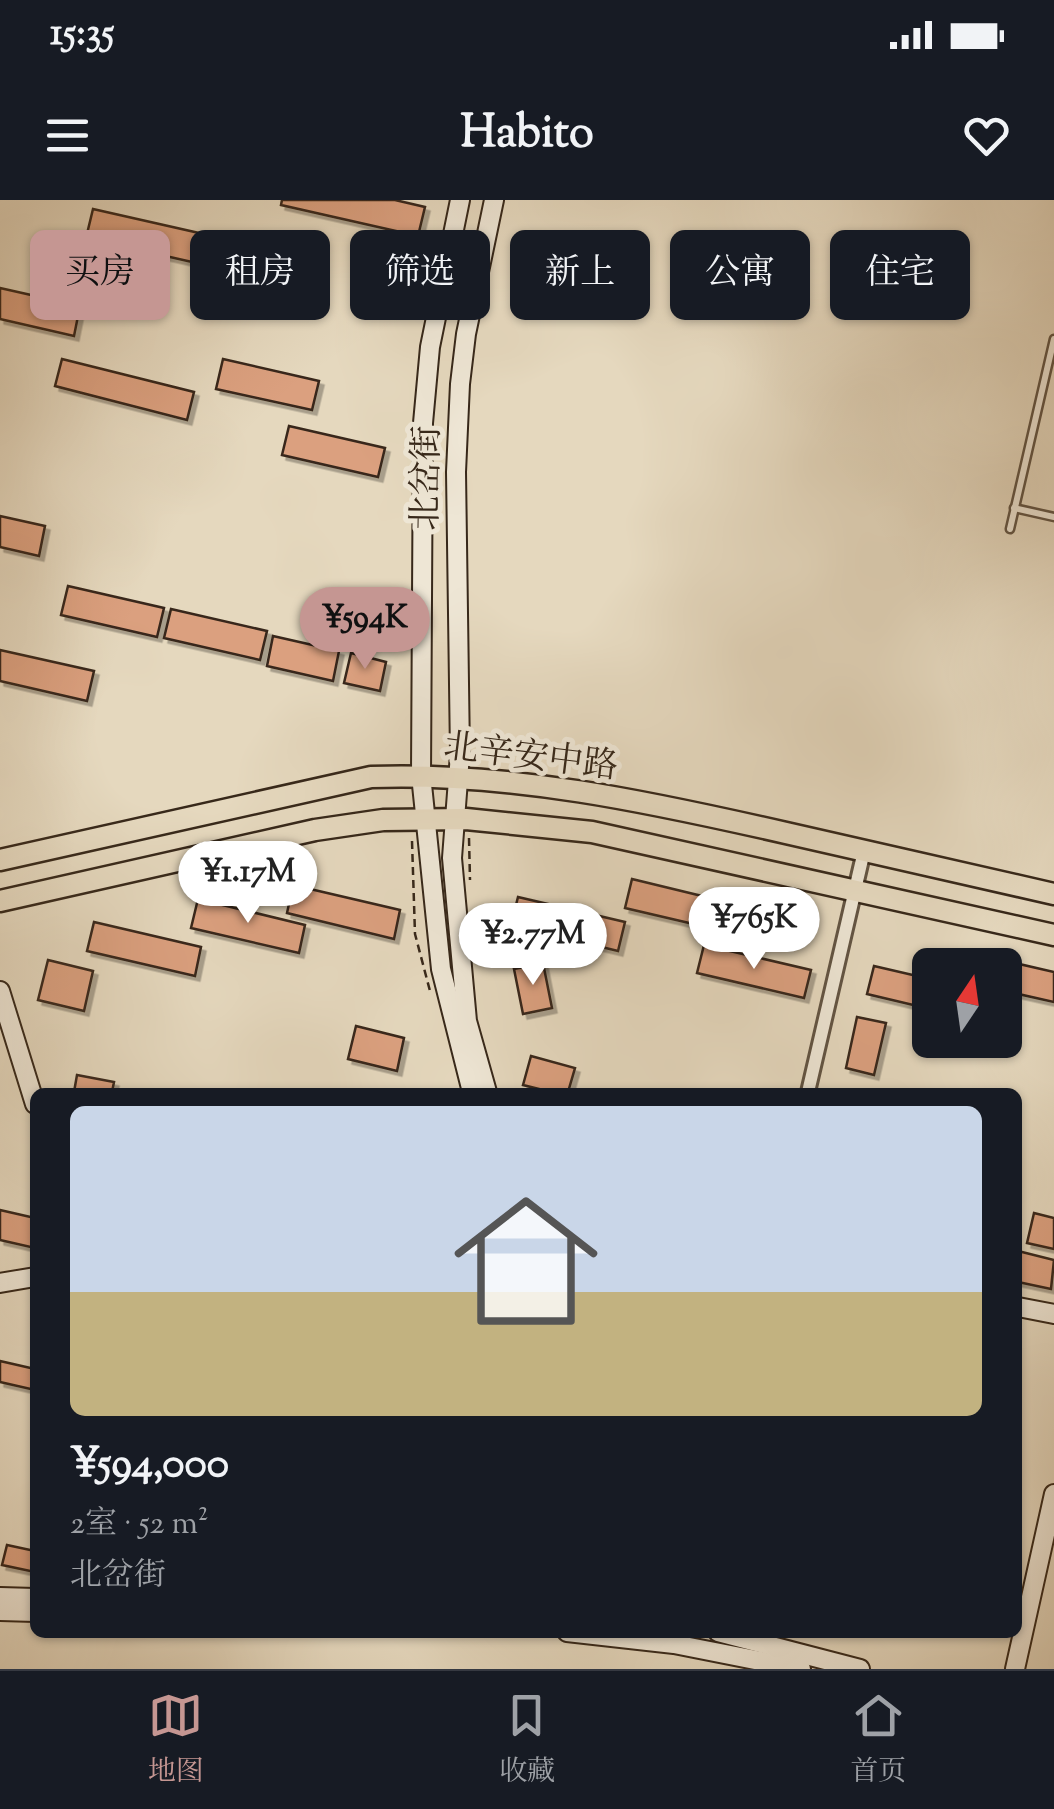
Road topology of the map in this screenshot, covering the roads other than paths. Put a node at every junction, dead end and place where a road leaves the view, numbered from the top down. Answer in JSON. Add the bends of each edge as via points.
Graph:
{"nodes":[{"id":1,"x":460,"y":200,"type":"edge"},
{"id":2,"x":494,"y":200,"type":"edge"},
{"id":3,"x":1054,"y":339,"type":"edge"},
{"id":4,"x":1014,"y":508,"type":"junction"},
{"id":5,"x":1054,"y":517,"type":"edge"},
{"id":6,"x":1010,"y":529,"type":"dead end"},
{"id":7,"x":421,"y":775,"type":"junction"},
{"id":8,"x":456,"y":779,"type":"junction"},
{"id":9,"x":426,"y":820,"type":"junction"},
{"id":10,"x":461,"y":820,"type":"junction"},
{"id":11,"x":864,"y":851,"type":"junction"},
{"id":12,"x":0,"y":860,"type":"edge"},
{"id":13,"x":855,"y":890,"type":"junction"},
{"id":14,"x":1054,"y":894,"type":"edge"},
{"id":15,"x":0,"y":901,"type":"edge"},
{"id":16,"x":1054,"y":935,"type":"edge"},
{"id":17,"x":0,"y":991,"type":"edge"},
{"id":18,"x":30,"y":1088,"type":"edge"},
{"id":19,"x":471,"y":1088,"type":"edge"},
{"id":20,"x":486,"y":1088,"type":"edge"},
{"id":21,"x":809,"y":1088,"type":"edge"},
{"id":22,"x":30,"y":1278,"type":"edge"},
{"id":23,"x":0,"y":1284,"type":"edge"},
{"id":24,"x":1022,"y":1308,"type":"edge"},
{"id":25,"x":1054,"y":1314,"type":"edge"},
{"id":26,"x":1054,"y":1494,"type":"edge"},
{"id":27,"x":0,"y":1597,"type":"edge"},
{"id":28,"x":30,"y":1598,"type":"edge"},
{"id":29,"x":0,"y":1611,"type":"edge"},
{"id":30,"x":30,"y":1612,"type":"edge"},
{"id":31,"x":650,"y":1638,"type":"edge"},
{"id":32,"x":741,"y":1638,"type":"edge"},
{"id":33,"x":1022,"y":1638,"type":"edge"},
{"id":34,"x":1022,"y":1638,"type":"edge"},
{"id":35,"x":800,"y":1669,"type":"edge"},
{"id":36,"x":860,"y":1669,"type":"edge"},
{"id":37,"x":1015,"y":1669,"type":"edge"}],
"edges":[{"from":1,"to":7,"type":"main road","name":"北岔街","via":[[430,348],[423,423]]},
{"from":2,"to":8,"type":"main road","name":"北岔街","via":[[462,353]]},
{"from":3,"to":4,"type":"lane"},
{"from":4,"to":5,"type":"lane"},
{"from":4,"to":6,"type":"lane"},
{"from":7,"to":8,"type":"main road","name":"北辛安中路"},
{"from":7,"to":9,"type":"main road","name":"北岔街"},
{"from":7,"to":12,"type":"main road","name":"北辛安中路","via":[[371,777]]},
{"from":8,"to":10,"type":"main road","name":"北岔街"},
{"from":8,"to":11,"type":"main road","name":"北辛安中路","via":[[588,792]]},
{"from":9,"to":10,"type":"main road","name":"北辛安中路"},
{"from":9,"to":15,"type":"main road","name":"北辛安中路","via":[[315,830]]},
{"from":9,"to":19,"type":"main road","name":"北岔街","via":[[441,969]]},
{"from":10,"to":13,"type":"main road","name":"北辛安中路","via":[[592,832]]},
{"from":10,"to":20,"type":"main road","name":"北岔街","via":[[452,858],[467,1021]]},
{"from":11,"to":13,"type":"street"},
{"from":11,"to":14,"type":"main road","name":"北辛安中路"},
{"from":13,"to":16,"type":"main road","name":"北辛安中路"},
{"from":13,"to":21,"type":"street"},
{"from":17,"to":18,"type":"main road"},
{"from":22,"to":23,"type":"main road"},
{"from":24,"to":25,"type":"main road"},
{"from":26,"to":34,"type":"main road"},
{"from":27,"to":28,"type":"main road"},
{"from":29,"to":30,"type":"main road"},
{"from":31,"to":35,"type":"main road"},
{"from":32,"to":36,"type":"main road"},
{"from":33,"to":37,"type":"main road"}]}
